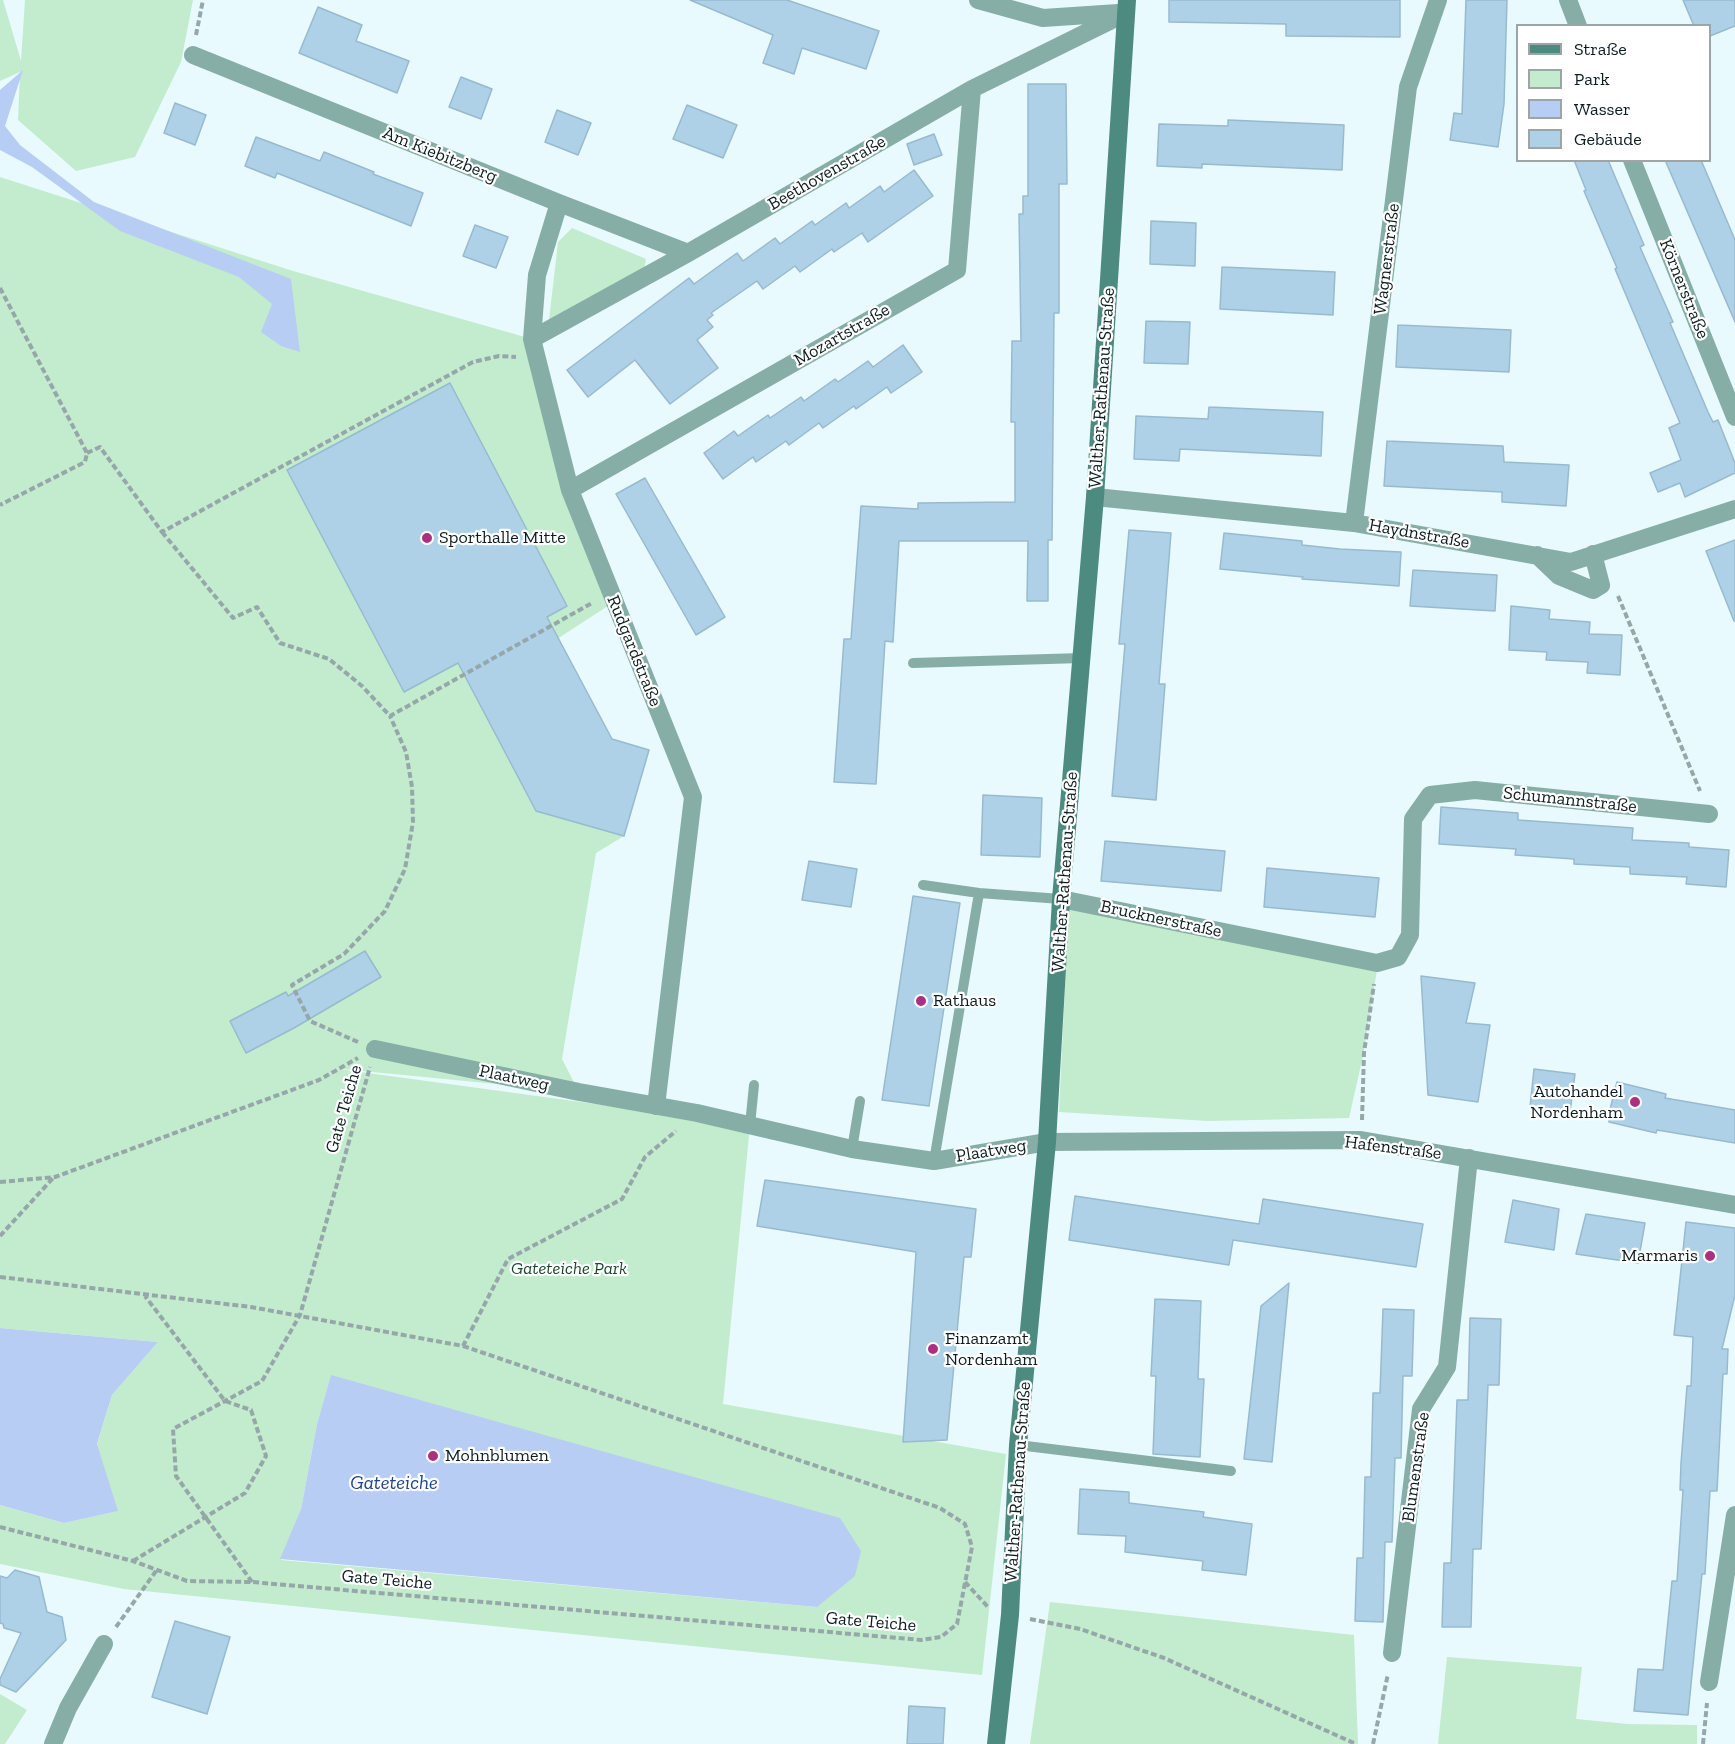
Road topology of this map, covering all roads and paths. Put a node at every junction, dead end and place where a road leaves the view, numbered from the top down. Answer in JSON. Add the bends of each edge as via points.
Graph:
{"nodes":[{"id":1,"x":203,"y":0,"type":"edge"},
{"id":2,"x":978,"y":0,"type":"edge"},
{"id":3,"x":1438,"y":0,"type":"edge"},
{"id":4,"x":1568,"y":0,"type":"edge"},
{"id":5,"x":1126,"y":6,"type":"edge"},
{"id":6,"x":1577,"y":24,"type":"edge"},
{"id":7,"x":192,"y":55,"type":"joint"},
{"id":8,"x":972,"y":89,"type":"junction"},
{"id":9,"x":1633,"y":162,"type":"edge"},
{"id":10,"x":559,"y":203,"type":"junction"},
{"id":11,"x":688,"y":253,"type":"junction"},
{"id":12,"x":0,"y":288,"type":"edge"},
{"id":13,"x":532,"y":339,"type":"junction"},
{"id":14,"x":537,"y":359,"type":"junction"},
{"id":15,"x":1735,"y":417,"type":"edge"},
{"id":16,"x":87,"y":453,"type":"junction"},
{"id":17,"x":570,"y":490,"type":"junction"},
{"id":18,"x":1095,"y":496,"type":"junction"},
{"id":19,"x":0,"y":505,"type":"edge"},
{"id":20,"x":1735,"y":509,"type":"edge"},
{"id":21,"x":1354,"y":523,"type":"junction"},
{"id":22,"x":162,"y":532,"type":"junction"},
{"id":23,"x":1593,"y":554,"type":"junction"},
{"id":24,"x":1537,"y":555,"type":"junction"},
{"id":25,"x":1601,"y":585,"type":"junction"},
{"id":26,"x":610,"y":591,"type":"junction"},
{"id":27,"x":1082,"y":658,"type":"junction"},
{"id":28,"x":913,"y":663,"type":"dead end"},
{"id":29,"x":390,"y":716,"type":"junction"},
{"id":30,"x":1709,"y":814,"type":"joint"},
{"id":31,"x":922,"y":885,"type":"dead end"},
{"id":32,"x":979,"y":893,"type":"junction"},
{"id":33,"x":1061,"y":899,"type":"junction"},
{"id":34,"x":1398,"y":957,"type":"joint"},
{"id":35,"x":1377,"y":963,"type":"junction"},
{"id":36,"x":375,"y":1049,"type":"junction"},
{"id":37,"x":754,"y":1085,"type":"dead end"},
{"id":38,"x":860,"y":1101,"type":"dead end"},
{"id":39,"x":656,"y":1106,"type":"junction"},
{"id":40,"x":697,"y":1113,"type":"junction"},
{"id":41,"x":750,"y":1125,"type":"junction"},
{"id":42,"x":1361,"y":1140,"type":"junction"},
{"id":43,"x":1047,"y":1142,"type":"junction"},
{"id":44,"x":852,"y":1149,"type":"junction"},
{"id":45,"x":1469,"y":1158,"type":"junction"},
{"id":46,"x":934,"y":1161,"type":"junction"},
{"id":47,"x":54,"y":1177,"type":"junction"},
{"id":48,"x":0,"y":1182,"type":"edge"},
{"id":49,"x":1735,"y":1205,"type":"edge"},
{"id":50,"x":0,"y":1236,"type":"edge"},
{"id":51,"x":0,"y":1277,"type":"edge"},
{"id":52,"x":145,"y":1295,"type":"junction"},
{"id":53,"x":300,"y":1315,"type":"junction"},
{"id":54,"x":464,"y":1346,"type":"junction"},
{"id":55,"x":225,"y":1401,"type":"junction"},
{"id":56,"x":1018,"y":1445,"type":"junction"},
{"id":57,"x":1231,"y":1471,"type":"dead end"},
{"id":58,"x":1735,"y":1515,"type":"edge"},
{"id":59,"x":206,"y":1517,"type":"junction"},
{"id":60,"x":0,"y":1527,"type":"edge"},
{"id":61,"x":133,"y":1562,"type":"junction"},
{"id":62,"x":156,"y":1571,"type":"junction"},
{"id":63,"x":252,"y":1582,"type":"junction"},
{"id":64,"x":965,"y":1582,"type":"junction"},
{"id":65,"x":1010,"y":1615,"type":"junction"},
{"id":66,"x":104,"y":1644,"type":"joint"},
{"id":67,"x":1392,"y":1653,"type":"joint"},
{"id":68,"x":1708,"y":1682,"type":"joint"},
{"id":69,"x":53,"y":1744,"type":"edge"},
{"id":70,"x":996,"y":1744,"type":"edge"},
{"id":71,"x":1356,"y":1744,"type":"edge"},
{"id":72,"x":1373,"y":1744,"type":"edge"},
{"id":73,"x":1703,"y":1744,"type":"edge"}],
"edges":[{"from":1,"to":7,"type":"path"},
{"from":2,"to":5,"type":"street","via":[[1043,18]]},
{"from":3,"to":21,"type":"street","name":"Wagnerstraße","via":[[1408,87]]},
{"from":4,"to":6,"type":"street"},
{"from":5,"to":8,"type":"street","name":"Beethovenstraße"},
{"from":5,"to":18,"type":"street","name":"Walther-Rathenau-Straße"},
{"from":7,"to":10,"type":"street","name":"Am Kiebitzberg"},
{"from":8,"to":11,"type":"street","name":"Beethovenstraße"},
{"from":8,"to":17,"type":"street","name":"Mozartstraße","via":[[957,270]]},
{"from":9,"to":15,"type":"street","name":"Körnerstraße"},
{"from":10,"to":11,"type":"street","name":"Am Kiebitzberg"},
{"from":10,"to":13,"type":"street","name":"Rudgardstraße","via":[[537,275]]},
{"from":11,"to":13,"type":"street","name":"Beethovenstraße"},
{"from":12,"to":16,"type":"path"},
{"from":13,"to":14,"type":"street","name":"Rudgardstraße"},
{"from":14,"to":17,"type":"street","name":"Rudgardstraße"},
{"from":14,"to":22,"type":"path","via":[[499,356],[473,362]]},
{"from":16,"to":19,"type":"path","via":[[85,462]]},
{"from":16,"to":22,"type":"path","via":[[100,447]]},
{"from":17,"to":26,"type":"street","name":"Rudgardstraße"},
{"from":18,"to":21,"type":"street","name":"Haydnstraße"},
{"from":18,"to":27,"type":"street","name":"Walther-Rathenau-Straße"},
{"from":20,"to":23,"type":"street","name":"Haydnstraße"},
{"from":21,"to":24,"type":"street","name":"Haydnstraße"},
{"from":22,"to":29,"type":"path","via":[[233,618],[257,606],[280,643],[330,659]]},
{"from":23,"to":24,"type":"street","name":"Haydnstraße","via":[[1571,561]]},
{"from":23,"to":25,"type":"street"},
{"from":24,"to":25,"type":"street","via":[[1559,576],[1593,590]]},
{"from":25,"to":30,"type":"path","via":[[1616,591]]},
{"from":26,"to":29,"type":"path"},
{"from":26,"to":39,"type":"street","name":"Rudgardstraße","via":[[693,797]]},
{"from":27,"to":28,"type":"lane"},
{"from":27,"to":33,"type":"street","name":"Walther-Rathenau-Straße"},
{"from":29,"to":36,"type":"path","via":[[406,752],[412,787],[413,822],[405,869],[385,911],[344,954],[292,985],[310,1021]]},
{"from":30,"to":34,"type":"street","name":"Schumannstraße","via":[[1475,790],[1430,795],[1413,819],[1410,935]]},
{"from":31,"to":32,"type":"lane","name":"Brucknerstraße"},
{"from":32,"to":33,"type":"lane","name":"Brucknerstraße"},
{"from":32,"to":46,"type":"lane"},
{"from":33,"to":35,"type":"street","name":"Brucknerstraße"},
{"from":33,"to":43,"type":"street","name":"Walther-Rathenau-Straße"},
{"from":34,"to":35,"type":"street","name":"Brucknerstraße"},
{"from":35,"to":42,"type":"path","via":[[1364,1053]]},
{"from":36,"to":39,"type":"street","name":"Plaatweg"},
{"from":36,"to":47,"type":"path","via":[[319,1080]]},
{"from":36,"to":53,"type":"path","name":"Gate Teiche"},
{"from":37,"to":41,"type":"lane"},
{"from":38,"to":44,"type":"lane"},
{"from":39,"to":40,"type":"street","name":"Plaatweg"},
{"from":40,"to":41,"type":"street","name":"Plaatweg"},
{"from":40,"to":54,"type":"path","via":[[645,1157],[622,1199],[508,1259]]},
{"from":41,"to":44,"type":"street","name":"Plaatweg"},
{"from":42,"to":43,"type":"street","name":"Hafenstraße"},
{"from":42,"to":45,"type":"street","name":"Hafenstraße"},
{"from":43,"to":46,"type":"street","name":"Plaatweg"},
{"from":43,"to":56,"type":"street","name":"Walther-Rathenau-Straße"},
{"from":44,"to":46,"type":"street","name":"Plaatweg"},
{"from":45,"to":49,"type":"street","name":"Hafenstraße"},
{"from":45,"to":67,"type":"street","name":"Blumenstraße","via":[[1447,1367],[1421,1409]]},
{"from":47,"to":48,"type":"path"},
{"from":47,"to":50,"type":"path"},
{"from":51,"to":52,"type":"path","name":"Gate Teiche"},
{"from":52,"to":53,"type":"path","name":"Gate Teiche"},
{"from":52,"to":55,"type":"path"},
{"from":53,"to":54,"type":"path","name":"Gate Teiche"},
{"from":53,"to":55,"type":"path","name":"Gate Teiche","via":[[262,1381]]},
{"from":54,"to":64,"type":"path","name":"Gate Teiche","via":[[940,1508],[965,1524],[972,1547]]},
{"from":55,"to":59,"type":"path","name":"Gate Teiche","via":[[173,1429],[176,1476]]},
{"from":55,"to":59,"type":"path","via":[[251,1410],[266,1456],[245,1493]]},
{"from":56,"to":57,"type":"lane"},
{"from":56,"to":65,"type":"street","name":"Walther-Rathenau-Straße"},
{"from":58,"to":68,"type":"street"},
{"from":59,"to":61,"type":"path"},
{"from":59,"to":63,"type":"path","name":"Gate Teiche"},
{"from":60,"to":61,"type":"path","name":"Gate Teiche"},
{"from":61,"to":62,"type":"path","name":"Gate Teiche"},
{"from":62,"to":63,"type":"path","name":"Gate Teiche","via":[[187,1581]]},
{"from":62,"to":66,"type":"path"},
{"from":63,"to":64,"type":"path","name":"Gate Teiche","via":[[921,1640],[941,1637],[957,1624]]},
{"from":64,"to":65,"type":"path","via":[[987,1606]]},
{"from":65,"to":70,"type":"street","name":"Walther-Rathenau-Straße"},
{"from":65,"to":71,"type":"path","via":[[1080,1629],[1164,1658]]},
{"from":66,"to":69,"type":"street"},
{"from":67,"to":72,"type":"path"},
{"from":68,"to":73,"type":"path"}]}
